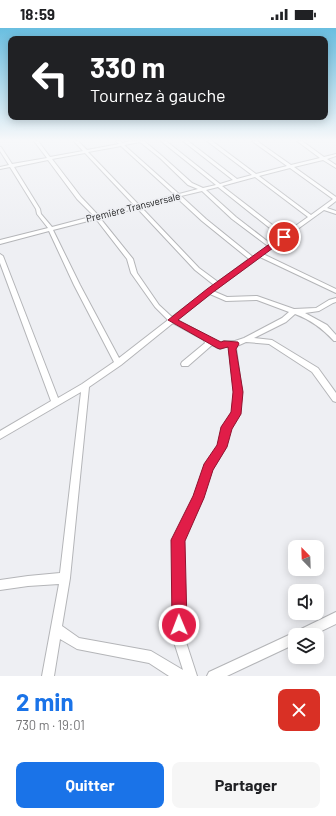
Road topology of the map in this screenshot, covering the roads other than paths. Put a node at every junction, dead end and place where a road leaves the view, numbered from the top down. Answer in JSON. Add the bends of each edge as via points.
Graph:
{"nodes":[{"id":1,"x":13,"y":171,"type":"edge"},
{"id":2,"x":59,"y":171,"type":"edge"},
{"id":3,"x":104,"y":171,"type":"edge"},
{"id":4,"x":150,"y":171,"type":"edge"},
{"id":5,"x":176,"y":171,"type":"edge"},
{"id":6,"x":202,"y":171,"type":"edge"},
{"id":7,"x":224,"y":171,"type":"edge"},
{"id":8,"x":250,"y":171,"type":"edge"},
{"id":9,"x":274,"y":171,"type":"edge"},
{"id":10,"x":296,"y":171,"type":"edge"},
{"id":11,"x":256,"y":176,"type":"junction"},
{"id":12,"x":237,"y":181,"type":"junction"},
{"id":13,"x":220,"y":185,"type":"junction"},
{"id":14,"x":200,"y":190,"type":"junction"},
{"id":15,"x":180,"y":196,"type":"junction"},
{"id":16,"x":336,"y":199,"type":"edge"},
{"id":17,"x":137,"y":207,"type":"junction"},
{"id":18,"x":324,"y":208,"type":"junction"},
{"id":19,"x":336,"y":213,"type":"edge"},
{"id":20,"x":96,"y":216,"type":"junction"},
{"id":21,"x":311,"y":217,"type":"junction"},
{"id":22,"x":50,"y":228,"type":"junction"},
{"id":23,"x":284,"y":237,"type":"junction"},
{"id":24,"x":0,"y":242,"type":"edge"},
{"id":25,"x":271,"y":246,"type":"junction"},
{"id":26,"x":260,"y":255,"type":"junction"},
{"id":27,"x":0,"y":256,"type":"edge"},
{"id":28,"x":253,"y":260,"type":"junction"},
{"id":29,"x":218,"y":285,"type":"junction"},
{"id":30,"x":209,"y":291,"type":"junction"},
{"id":31,"x":336,"y":291,"type":"edge"},
{"id":32,"x":336,"y":300,"type":"edge"},
{"id":33,"x":294,"y":311,"type":"junction"},
{"id":34,"x":172,"y":320,"type":"junction"},
{"id":35,"x":206,"y":338,"type":"junction"},
{"id":36,"x":336,"y":339,"type":"edge"},
{"id":37,"x":246,"y":340,"type":"junction"},
{"id":38,"x":235,"y":344,"type":"junction"},
{"id":39,"x":118,"y":363,"type":"junction"},
{"id":40,"x":185,"y":364,"type":"dead end"},
{"id":41,"x":86,"y":386,"type":"junction"},
{"id":42,"x":336,"y":399,"type":"edge"},
{"id":43,"x":56,"y":403,"type":"junction"},
{"id":44,"x":0,"y":435,"type":"edge"},
{"id":45,"x":65,"y":578,"type":"junction"},
{"id":46,"x":0,"y":585,"type":"edge"},
{"id":47,"x":336,"y":618,"type":"edge"},
{"id":48,"x":315,"y":628,"type":"edge"},
{"id":49,"x":56,"y":630,"type":"junction"},
{"id":50,"x":288,"y":641,"type":"edge"},
{"id":51,"x":48,"y":676,"type":"edge"},
{"id":52,"x":183,"y":676,"type":"edge"},
{"id":53,"x":191,"y":676,"type":"edge"},
{"id":54,"x":213,"y":676,"type":"edge"}],
"edges":[{"from":1,"to":22,"type":"street"},
{"from":2,"to":20,"type":"street"},
{"from":3,"to":17,"type":"street"},
{"from":4,"to":15,"type":"street"},
{"from":5,"to":14,"type":"street"},
{"from":6,"to":13,"type":"street"},
{"from":7,"to":12,"type":"street"},
{"from":8,"to":11,"type":"street"},
{"from":9,"to":11,"type":"street","name":"Première Transversale"},
{"from":10,"to":16,"type":"street"},
{"from":11,"to":12,"type":"street","name":"Première Transversale"},
{"from":11,"to":21,"type":"street"},
{"from":12,"to":13,"type":"street","name":"Première Transversale"},
{"from":13,"to":14,"type":"street","name":"Première Transversale"},
{"from":13,"to":23,"type":"street"},
{"from":14,"to":15,"type":"street","name":"Première Transversale"},
{"from":14,"to":25,"type":"street"},
{"from":15,"to":17,"type":"street","name":"Première Transversale"},
{"from":15,"to":28,"type":"street","via":[[204,220]]},
{"from":16,"to":18,"type":"street"},
{"from":17,"to":20,"type":"street","name":"Première Transversale"},
{"from":17,"to":29,"type":"street","via":[[197,269]]},
{"from":18,"to":19,"type":"street"},
{"from":18,"to":21,"type":"street"},
{"from":20,"to":22,"type":"street","name":"Première Transversale"},
{"from":20,"to":34,"type":"street","via":[[130,259],[134,273],[157,306]]},
{"from":21,"to":23,"type":"street"},
{"from":22,"to":24,"type":"street","name":"Première Transversale"},
{"from":22,"to":39,"type":"street"},
{"from":23,"to":25,"type":"street"},
{"from":25,"to":26,"type":"street"},
{"from":26,"to":28,"type":"street"},
{"from":26,"to":31,"type":"street"},
{"from":27,"to":43,"type":"street"},
{"from":28,"to":29,"type":"street"},
{"from":29,"to":30,"type":"street"},
{"from":30,"to":33,"type":"street","via":[[226,299],[254,297]]},
{"from":30,"to":34,"type":"street"},
{"from":32,"to":33,"type":"street","via":[[316,310]]},
{"from":33,"to":36,"type":"street","via":[[316,321]]},
{"from":33,"to":37,"type":"street","via":[[284,320]]},
{"from":34,"to":35,"type":"street"},
{"from":34,"to":39,"type":"street"},
{"from":35,"to":38,"type":"street","via":[[220,346]]},
{"from":35,"to":40,"type":"street","via":[[209,344]]},
{"from":37,"to":38,"type":"street"},
{"from":37,"to":42,"type":"street","via":[[270,342],[315,370]]},
{"from":38,"to":53,"type":"street","via":[[232,348],[238,392],[236,414],[226,427],[222,447],[208,468],[198,498],[178,540],[180,639]]},
{"from":39,"to":41,"type":"street"},
{"from":41,"to":43,"type":"street"},
{"from":41,"to":45,"type":"street"},
{"from":43,"to":44,"type":"street"},
{"from":45,"to":46,"type":"street"},
{"from":45,"to":49,"type":"street"},
{"from":47,"to":48,"type":"street"},
{"from":49,"to":51,"type":"street"},
{"from":49,"to":52,"type":"street","via":[[77,643],[151,657]]},
{"from":50,"to":54,"type":"street"}]}
